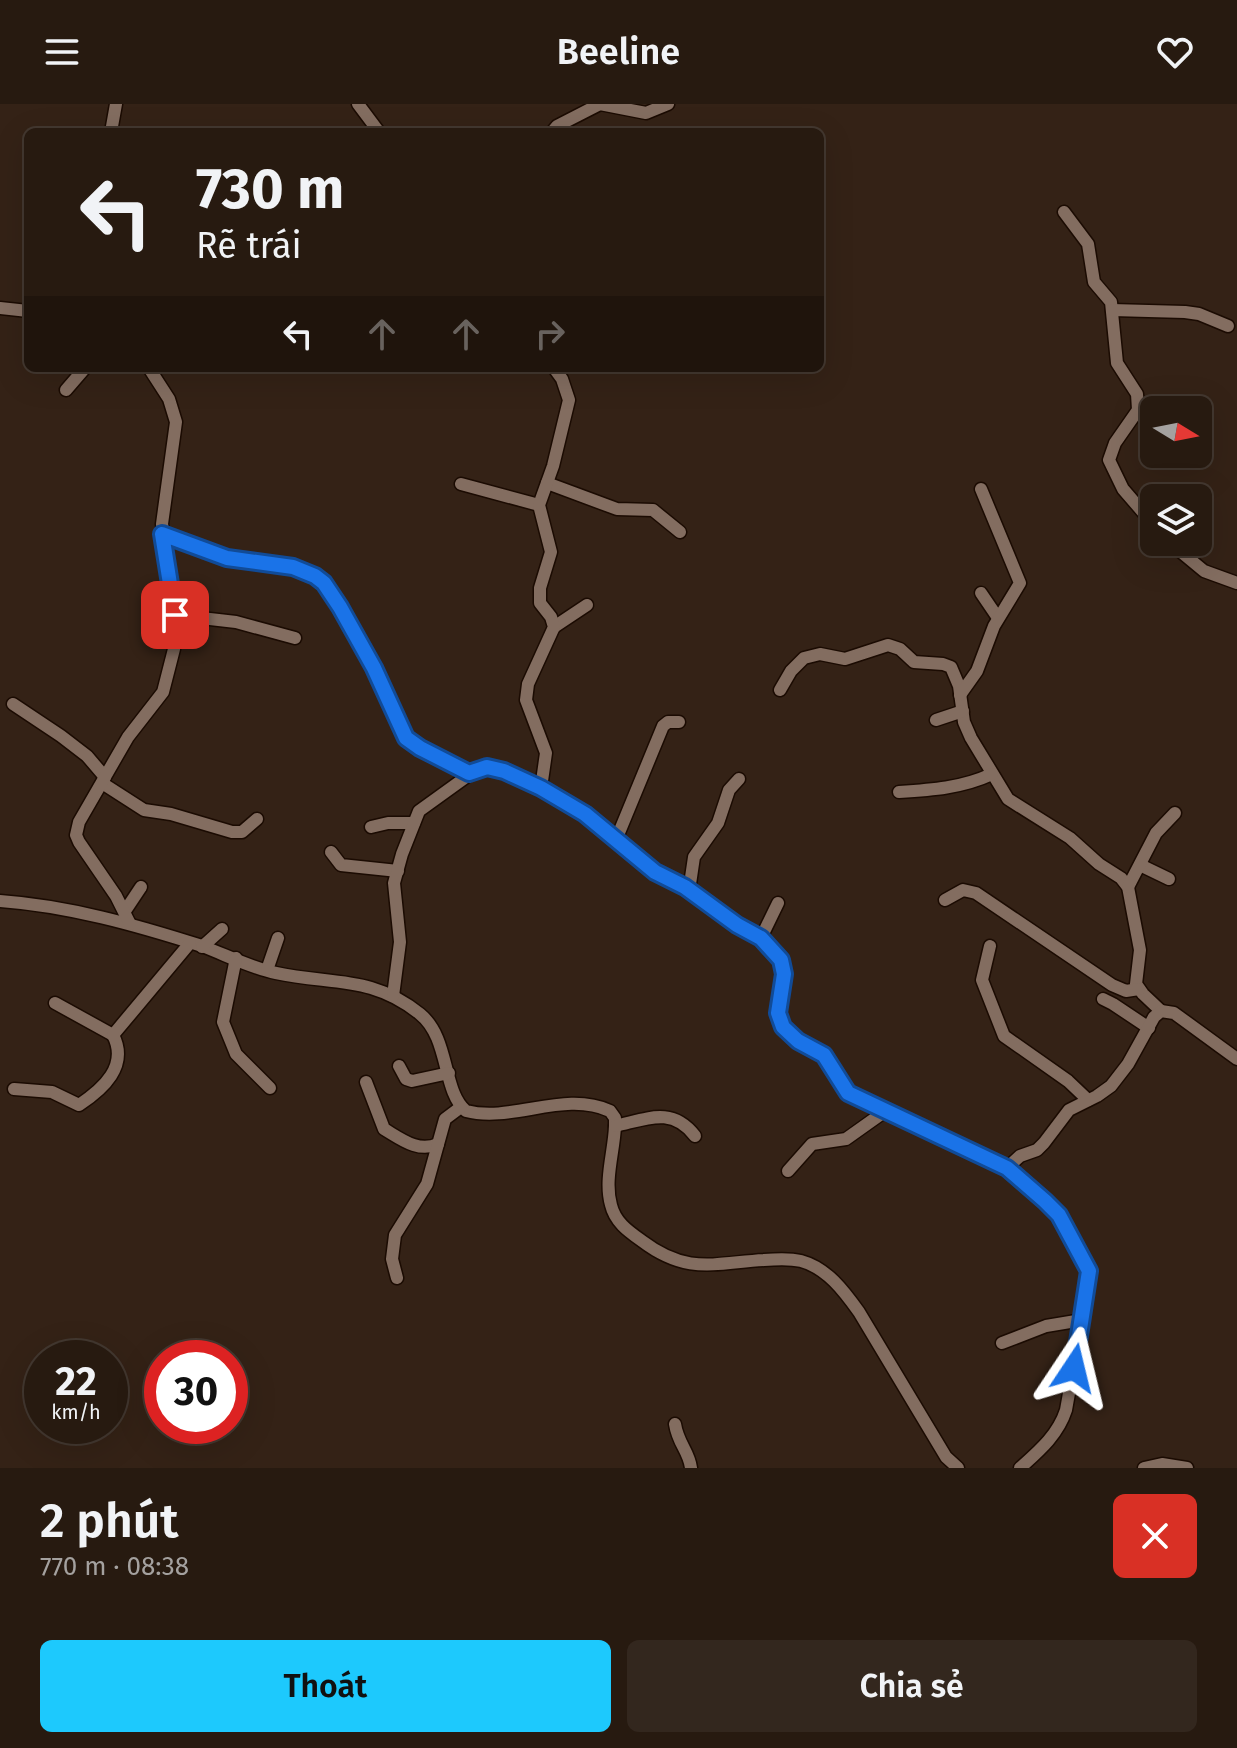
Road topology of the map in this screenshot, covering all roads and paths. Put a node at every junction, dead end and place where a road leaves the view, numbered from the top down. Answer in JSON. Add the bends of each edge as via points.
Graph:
{"nodes":[{"id":1,"x":116,"y":104,"type":"edge"},
{"id":2,"x":358,"y":104,"type":"edge"},
{"id":3,"x":603,"y":104,"type":"edge"},
{"id":4,"x":668,"y":104,"type":"edge"},
{"id":5,"x":112,"y":128,"type":"edge"},
{"id":6,"x":376,"y":128,"type":"edge"},
{"id":7,"x":555,"y":128,"type":"edge"},
{"id":8,"x":1064,"y":212,"type":"dead end"},
{"id":9,"x":0,"y":308,"type":"edge"},
{"id":10,"x":1112,"y":310,"type":"junction"},
{"id":11,"x":24,"y":311,"type":"edge"},
{"id":12,"x":1228,"y":326,"type":"dead end"},
{"id":13,"x":82,"y":372,"type":"edge"},
{"id":14,"x":152,"y":372,"type":"edge"},
{"id":15,"x":557,"y":372,"type":"edge"},
{"id":16,"x":66,"y":390,"type":"dead end"},
{"id":17,"x":547,"y":483,"type":"junction"},
{"id":18,"x":461,"y":484,"type":"dead end"},
{"id":19,"x":981,"y":489,"type":"dead end"},
{"id":20,"x":539,"y":505,"type":"junction"},
{"id":21,"x":1140,"y":509,"type":"edge"},
{"id":22,"x":680,"y":532,"type":"dead end"},
{"id":23,"x":162,"y":534,"type":"junction"},
{"id":24,"x":1186,"y":556,"type":"edge"},
{"id":25,"x":1237,"y":583,"type":"edge"},
{"id":26,"x":981,"y":593,"type":"dead end"},
{"id":27,"x":587,"y":605,"type":"dead end"},
{"id":28,"x":175,"y":615,"type":"junction"},
{"id":29,"x":998,"y":618,"type":"junction"},
{"id":30,"x":554,"y":627,"type":"junction"},
{"id":31,"x":295,"y":638,"type":"dead end"},
{"id":32,"x":780,"y":690,"type":"dead end"},
{"id":33,"x":960,"y":695,"type":"junction"},
{"id":34,"x":13,"y":704,"type":"dead end"},
{"id":35,"x":963,"y":711,"type":"junction"},
{"id":36,"x":936,"y":720,"type":"dead end"},
{"id":37,"x":679,"y":722,"type":"dead end"},
{"id":38,"x":469,"y":773,"type":"junction"},
{"id":39,"x":992,"y":774,"type":"junction"},
{"id":40,"x":739,"y":779,"type":"dead end"},
{"id":41,"x":104,"y":780,"type":"junction"},
{"id":42,"x":541,"y":788,"type":"junction"},
{"id":43,"x":899,"y":792,"type":"dead end"},
{"id":44,"x":1175,"y":813,"type":"dead end"},
{"id":45,"x":257,"y":819,"type":"dead end"},
{"id":46,"x":414,"y":823,"type":"junction"},
{"id":47,"x":371,"y":827,"type":"dead end"},
{"id":48,"x":616,"y":840,"type":"junction"},
{"id":49,"x":331,"y":852,"type":"dead end"},
{"id":50,"x":1140,"y":865,"type":"junction"},
{"id":51,"x":398,"y":871,"type":"junction"},
{"id":52,"x":1169,"y":879,"type":"dead end"},
{"id":53,"x":141,"y":887,"type":"dead end"},
{"id":54,"x":1128,"y":887,"type":"junction"},
{"id":55,"x":689,"y":891,"type":"junction"},
{"id":56,"x":945,"y":900,"type":"dead end"},
{"id":57,"x":0,"y":901,"type":"edge"},
{"id":58,"x":778,"y":903,"type":"dead end"},
{"id":59,"x":125,"y":911,"type":"junction"},
{"id":60,"x":130,"y":924,"type":"junction"},
{"id":61,"x":222,"y":929,"type":"dead end"},
{"id":62,"x":278,"y":938,"type":"dead end"},
{"id":63,"x":761,"y":938,"type":"junction"},
{"id":64,"x":196,"y":945,"type":"junction"},
{"id":65,"x":990,"y":946,"type":"dead end"},
{"id":66,"x":236,"y":958,"type":"junction"},
{"id":67,"x":267,"y":970,"type":"junction"},
{"id":68,"x":1139,"y":989,"type":"junction"},
{"id":69,"x":393,"y":996,"type":"junction"},
{"id":70,"x":1103,"y":999,"type":"dead end"},
{"id":71,"x":55,"y":1003,"type":"dead end"},
{"id":72,"x":1161,"y":1011,"type":"junction"},
{"id":73,"x":1149,"y":1028,"type":"junction"},
{"id":74,"x":113,"y":1035,"type":"junction"},
{"id":75,"x":1237,"y":1059,"type":"edge"},
{"id":76,"x":399,"y":1066,"type":"dead end"},
{"id":77,"x":449,"y":1073,"type":"junction"},
{"id":78,"x":366,"y":1082,"type":"dead end"},
{"id":79,"x":270,"y":1088,"type":"dead end"},
{"id":80,"x":14,"y":1089,"type":"dead end"},
{"id":81,"x":1088,"y":1100,"type":"junction"},
{"id":82,"x":461,"y":1107,"type":"junction"},
{"id":83,"x":884,"y":1112,"type":"junction"},
{"id":84,"x":615,"y":1126,"type":"junction"},
{"id":85,"x":695,"y":1136,"type":"dead end"},
{"id":86,"x":438,"y":1144,"type":"junction"},
{"id":87,"x":1007,"y":1168,"type":"junction"},
{"id":88,"x":788,"y":1171,"type":"dead end"},
{"id":89,"x":397,"y":1278,"type":"dead end"},
{"id":90,"x":1082,"y":1320,"type":"junction"},
{"id":91,"x":1002,"y":1343,"type":"dead end"},
{"id":92,"x":675,"y":1424,"type":"dead end"},
{"id":93,"x":691,"y":1468,"type":"edge"},
{"id":94,"x":958,"y":1468,"type":"edge"},
{"id":95,"x":1020,"y":1468,"type":"edge"},
{"id":96,"x":1144,"y":1468,"type":"edge"},
{"id":97,"x":1187,"y":1468,"type":"edge"}],
"edges":[{"from":1,"to":5,"type":"street"},
{"from":2,"to":6,"type":"street"},
{"from":3,"to":4,"type":"street","via":[[646,113]]},
{"from":3,"to":7,"type":"street"},
{"from":8,"to":10,"type":"street","via":[[1088,244],[1094,282]]},
{"from":9,"to":11,"type":"street"},
{"from":10,"to":12,"type":"street","via":[[1185,312]]},
{"from":10,"to":21,"type":"street","via":[[1117,363],[1137,394],[1138,410],[1109,460]]},
{"from":13,"to":16,"type":"street"},
{"from":14,"to":23,"type":"street","via":[[176,422]]},
{"from":15,"to":17,"type":"street","via":[[569,400]]},
{"from":17,"to":20,"type":"street"},
{"from":17,"to":22,"type":"street","via":[[617,509],[653,510]]},
{"from":18,"to":20,"type":"street"},
{"from":19,"to":29,"type":"street","via":[[1020,579]]},
{"from":20,"to":30,"type":"street","via":[[551,552],[540,603]]},
{"from":23,"to":28,"type":"street"},
{"from":23,"to":38,"type":"street","via":[[227,558],[293,567],[324,583],[374,668],[406,738]]},
{"from":24,"to":25,"type":"street","via":[[1204,571]]},
{"from":26,"to":29,"type":"street"},
{"from":27,"to":30,"type":"street"},
{"from":28,"to":31,"type":"street","via":[[236,622]]},
{"from":28,"to":41,"type":"street","via":[[174,649],[163,692],[128,737]]},
{"from":29,"to":33,"type":"street","via":[[977,671]]},
{"from":30,"to":42,"type":"street","via":[[526,691],[546,753]]},
{"from":32,"to":33,"type":"street","via":[[791,671],[810,655],[845,659],[888,645],[914,662],[951,667]]},
{"from":33,"to":35,"type":"street"},
{"from":34,"to":41,"type":"street","via":[[87,756]]},
{"from":35,"to":36,"type":"street"},
{"from":35,"to":39,"type":"street","via":[[971,738]]},
{"from":37,"to":48,"type":"street","via":[[663,726]]},
{"from":38,"to":42,"type":"street","via":[[487,767]]},
{"from":38,"to":46,"type":"street","via":[[424,806]]},
{"from":39,"to":43,"type":"street","via":[[971,784]]},
{"from":39,"to":54,"type":"street","via":[[1012,803],[1070,838]]},
{"from":40,"to":55,"type":"street","via":[[694,857]]},
{"from":41,"to":45,"type":"street","via":[[144,810],[232,832],[242,832]]},
{"from":41,"to":59,"type":"street","via":[[76,835]]},
{"from":42,"to":48,"type":"street"},
{"from":44,"to":50,"type":"street","via":[[1160,826]]},
{"from":46,"to":47,"type":"street"},
{"from":46,"to":51,"type":"street"},
{"from":48,"to":55,"type":"street"},
{"from":49,"to":51,"type":"street","via":[[341,865]]},
{"from":50,"to":52,"type":"street"},
{"from":50,"to":54,"type":"street"},
{"from":51,"to":69,"type":"street","via":[[394,898],[400,942]]},
{"from":53,"to":59,"type":"street"},
{"from":54,"to":68,"type":"street","via":[[1140,950]]},
{"from":55,"to":63,"type":"street"},
{"from":56,"to":68,"type":"street","via":[[963,890],[976,893],[1112,985]]},
{"from":57,"to":60,"type":"street"},
{"from":58,"to":63,"type":"street"},
{"from":59,"to":60,"type":"street"},
{"from":60,"to":64,"type":"street"},
{"from":61,"to":64,"type":"street"},
{"from":62,"to":67,"type":"street"},
{"from":63,"to":83,"type":"street","via":[[781,960],[778,1013],[783,1027],[824,1055],[853,1097]]},
{"from":64,"to":66,"type":"street"},
{"from":64,"to":74,"type":"street"},
{"from":65,"to":81,"type":"street","via":[[982,980],[1004,1036]]},
{"from":66,"to":67,"type":"street"},
{"from":66,"to":79,"type":"street","via":[[223,1022],[236,1054]]},
{"from":67,"to":69,"type":"street","via":[[368,985]]},
{"from":68,"to":72,"type":"street"},
{"from":69,"to":77,"type":"street","via":[[424,1017]]},
{"from":70,"to":73,"type":"street"},
{"from":71,"to":74,"type":"street"},
{"from":72,"to":73,"type":"street"},
{"from":72,"to":75,"type":"street","via":[[1174,1013]]},
{"from":73,"to":81,"type":"street","via":[[1120,1077]]},
{"from":74,"to":80,"type":"street","via":[[119,1056],[112,1076],[79,1105],[52,1092]]},
{"from":76,"to":77,"type":"street","via":[[410,1081]]},
{"from":77,"to":82,"type":"street"},
{"from":78,"to":86,"type":"street","via":[[384,1129],[419,1147]]},
{"from":81,"to":87,"type":"street","via":[[1069,1110],[1037,1150]]},
{"from":82,"to":84,"type":"street","via":[[492,1114],[587,1105],[610,1111]]},
{"from":82,"to":86,"type":"street","via":[[445,1119]]},
{"from":83,"to":87,"type":"street"},
{"from":83,"to":88,"type":"street","via":[[846,1139],[812,1144]]},
{"from":84,"to":85,"type":"street","via":[[667,1117],[683,1122]]},
{"from":84,"to":94,"type":"street","via":[[608,1189],[614,1214],[625,1229],[691,1265],[800,1260],[830,1277],[859,1312],[946,1457]]},
{"from":86,"to":89,"type":"street","via":[[427,1184],[395,1235],[392,1259]]},
{"from":87,"to":90,"type":"street","via":[[1059,1215],[1086,1263],[1089,1281]]},
{"from":90,"to":91,"type":"street","via":[[1046,1326]]},
{"from":90,"to":95,"type":"street","via":[[1062,1423]]},
{"from":92,"to":93,"type":"street"},
{"from":96,"to":97,"type":"street"}]}
